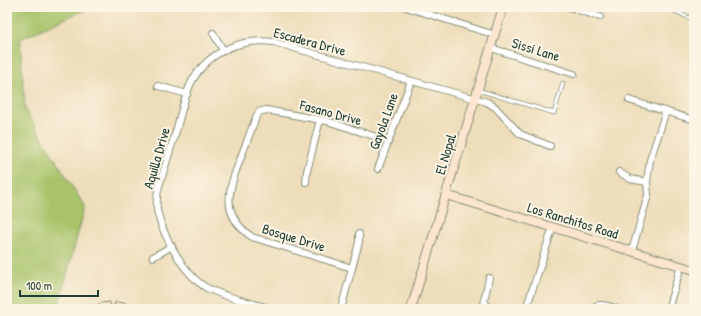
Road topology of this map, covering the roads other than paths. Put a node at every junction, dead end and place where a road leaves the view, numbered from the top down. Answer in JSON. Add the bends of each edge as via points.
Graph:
{"nodes":[{"id":1,"x":406,"y":7,"type":"edge"},
{"id":2,"x":503,"y":7,"type":"edge"},
{"id":3,"x":569,"y":7,"type":"edge"},
{"id":4,"x":666,"y":7,"type":"edge"},
{"id":5,"x":600,"y":17,"type":"dead end"},
{"id":6,"x":694,"y":20,"type":"edge"},
{"id":7,"x":213,"y":33,"type":"dead end"},
{"id":8,"x":495,"y":34,"type":"junction"},
{"id":9,"x":491,"y":48,"type":"junction"},
{"id":10,"x":223,"y":50,"type":"junction"},
{"id":11,"x":574,"y":74,"type":"dead end"},
{"id":12,"x":411,"y":81,"type":"junction"},
{"id":13,"x":563,"y":84,"type":"dead end"},
{"id":14,"x":158,"y":86,"type":"dead end"},
{"id":15,"x":186,"y":94,"type":"junction"},
{"id":16,"x":476,"y":95,"type":"junction"},
{"id":17,"x":629,"y":100,"type":"dead end"},
{"id":18,"x":266,"y":110,"type":"joint"},
{"id":19,"x":666,"y":111,"type":"junction"},
{"id":20,"x":320,"y":120,"type":"junction"},
{"id":21,"x":694,"y":120,"type":"edge"},
{"id":22,"x":389,"y":141,"type":"junction"},
{"id":23,"x":550,"y":146,"type":"dead end"},
{"id":24,"x":378,"y":169,"type":"dead end"},
{"id":25,"x":619,"y":172,"type":"dead end"},
{"id":26,"x":306,"y":182,"type":"dead end"},
{"id":27,"x":648,"y":182,"type":"junction"},
{"id":28,"x":446,"y":195,"type":"junction"},
{"id":29,"x":553,"y":227,"type":"junction"},
{"id":30,"x":359,"y":234,"type":"dead end"},
{"id":31,"x":172,"y":246,"type":"junction"},
{"id":32,"x":632,"y":251,"type":"junction"},
{"id":33,"x":153,"y":257,"type":"dead end"},
{"id":34,"x":681,"y":266,"type":"junction"},
{"id":35,"x":352,"y":268,"type":"junction"},
{"id":36,"x":694,"y":270,"type":"edge"},
{"id":37,"x":489,"y":278,"type":"dead end"},
{"id":38,"x":272,"y":309,"type":"edge"},
{"id":39,"x":341,"y":309,"type":"edge"},
{"id":40,"x":411,"y":309,"type":"edge"},
{"id":41,"x":494,"y":309,"type":"edge"},
{"id":42,"x":526,"y":309,"type":"edge"},
{"id":43,"x":591,"y":309,"type":"edge"},
{"id":44,"x":617,"y":309,"type":"edge"},
{"id":45,"x":668,"y":309,"type":"edge"}],
"edges":[{"from":1,"to":8,"type":"street"},
{"from":2,"to":8,"type":"main road","name":"El Nopal"},
{"from":3,"to":5,"type":"street"},
{"from":4,"to":6,"type":"lane"},
{"from":7,"to":10,"type":"street"},
{"from":8,"to":9,"type":"main road","name":"El Nopal"},
{"from":9,"to":11,"type":"street","name":"Sissi Lane"},
{"from":9,"to":16,"type":"main road","name":"El Nopal"},
{"from":10,"to":12,"type":"street","name":"Escadera Drive","via":[[247,42],[273,42]]},
{"from":10,"to":15,"type":"street","name":"Escadera Drive","via":[[200,69]]},
{"from":12,"to":16,"type":"street","name":"Escadera Drive"},
{"from":12,"to":22,"type":"street","name":"Gayola Lane"},
{"from":13,"to":16,"type":"lane","via":[[554,113]]},
{"from":14,"to":15,"type":"street"},
{"from":15,"to":31,"type":"street","name":"Aquilla Drive","via":[[157,196],[158,214]]},
{"from":16,"to":23,"type":"street","name":"Escadera Drive","via":[[495,107],[520,134]]},
{"from":16,"to":28,"type":"main road","name":"El Nopal"},
{"from":17,"to":19,"type":"street"},
{"from":18,"to":20,"type":"street","name":"Fasano Drive"},
{"from":18,"to":35,"type":"street","name":"Bosque Drive","via":[[259,112],[256,117],[229,189],[229,201],[234,217],[243,230],[252,236]]},
{"from":19,"to":21,"type":"street"},
{"from":19,"to":27,"type":"street","via":[[650,160]]},
{"from":20,"to":22,"type":"street","name":"Fasano Drive"},
{"from":20,"to":26,"type":"street"},
{"from":22,"to":24,"type":"street","name":"Gayola Lane"},
{"from":25,"to":27,"type":"street","via":[[630,179]]},
{"from":27,"to":32,"type":"street","via":[[648,195]]},
{"from":28,"to":29,"type":"main road","name":"Los Ranchitos Road"},
{"from":28,"to":40,"type":"main road","name":"El Nopal"},
{"from":29,"to":32,"type":"main road","name":"Los Ranchitos Road"},
{"from":29,"to":42,"type":"street"},
{"from":30,"to":35,"type":"street"},
{"from":31,"to":33,"type":"street"},
{"from":31,"to":38,"type":"street","name":"Aquilla Drive","via":[[190,273],[205,287]]},
{"from":32,"to":34,"type":"main road","name":"Los Ranchitos Road"},
{"from":34,"to":36,"type":"main road","name":"Los Ranchitos Road"},
{"from":34,"to":45,"type":"street"},
{"from":35,"to":39,"type":"street"},
{"from":37,"to":41,"type":"street","via":[[484,301],[488,307]]},
{"from":43,"to":44,"type":"street","via":[[601,305]]}]}
